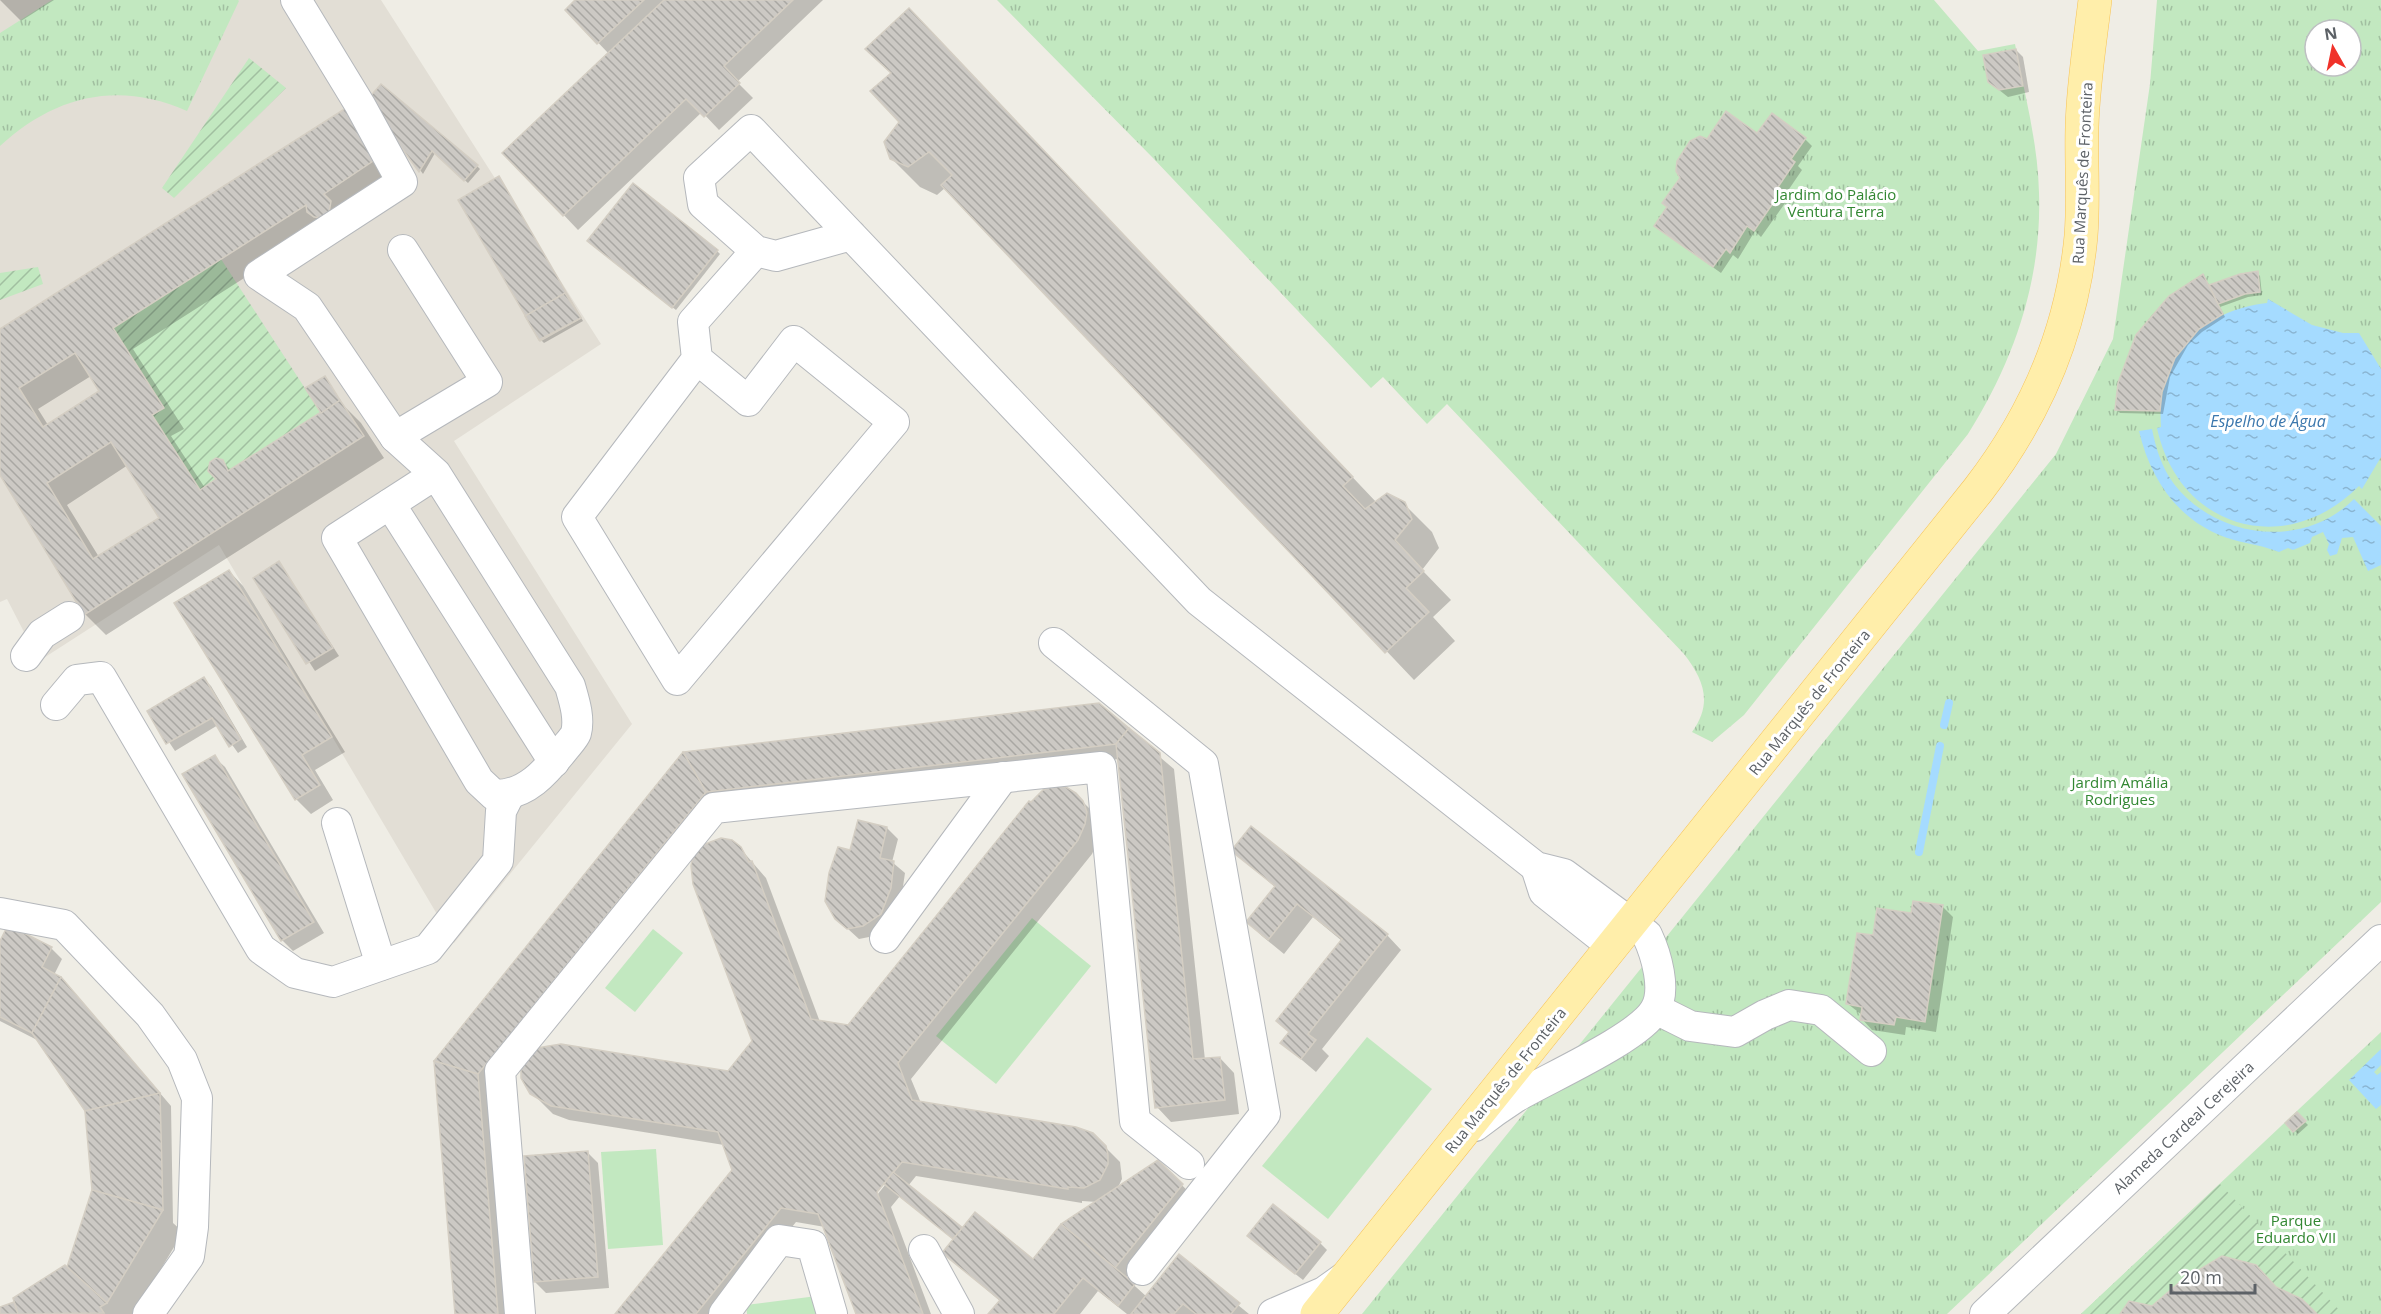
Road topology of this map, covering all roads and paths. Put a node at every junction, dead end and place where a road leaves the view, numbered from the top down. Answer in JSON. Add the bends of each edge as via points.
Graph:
{"nodes":[{"id":1,"x":296,"y":0,"type":"edge"},
{"id":2,"x":2095,"y":0,"type":"edge"},
{"id":3,"x":851,"y":235,"type":"junction"},
{"id":4,"x":403,"y":250,"type":"dead end"},
{"id":5,"x":756,"y":250,"type":"junction"},
{"id":6,"x":697,"y":358,"type":"junction"},
{"id":7,"x":395,"y":437,"type":"junction"},
{"id":8,"x":436,"y":474,"type":"junction"},
{"id":9,"x":390,"y":504,"type":"junction"},
{"id":10,"x":69,"y":617,"type":"dead end"},
{"id":11,"x":1054,"y":643,"type":"dead end"},
{"id":12,"x":26,"y":656,"type":"dead end"},
{"id":13,"x":56,"y":705,"type":"dead end"},
{"id":14,"x":554,"y":762,"type":"junction"},
{"id":15,"x":1003,"y":777,"type":"junction"},
{"id":16,"x":510,"y":795,"type":"junction"},
{"id":17,"x":337,"y":823,"type":"dead end"},
{"id":18,"x":0,"y":914,"type":"edge"},
{"id":19,"x":1621,"y":934,"type":"junction"},
{"id":20,"x":885,"y":938,"type":"dead end"},
{"id":21,"x":2381,"y":939,"type":"edge"},
{"id":22,"x":381,"y":965,"type":"junction"},
{"id":23,"x":1656,"y":1009,"type":"junction"},
{"id":24,"x":1871,"y":1051,"type":"dead end"},
{"id":25,"x":1450,"y":1149,"type":"junction"},
{"id":26,"x":1189,"y":1164,"type":"dead end"},
{"id":27,"x":924,"y":1250,"type":"dead end"},
{"id":28,"x":1142,"y":1270,"type":"dead end"},
{"id":29,"x":1350,"y":1273,"type":"junction"},
{"id":30,"x":148,"y":1314,"type":"edge"},
{"id":31,"x":520,"y":1314,"type":"edge"},
{"id":32,"x":724,"y":1314,"type":"edge"},
{"id":33,"x":832,"y":1314,"type":"edge"},
{"id":34,"x":959,"y":1314,"type":"edge"},
{"id":35,"x":1273,"y":1314,"type":"edge"},
{"id":36,"x":1317,"y":1314,"type":"edge"},
{"id":37,"x":1985,"y":1314,"type":"edge"}],
"edges":[{"from":1,"to":7,"type":"street","via":[[402,182],[259,275],[307,307]]},
{"from":2,"to":19,"type":"main road","name":"Rua Marquês de Fronteira","via":[[2082,116],[2081,234],[2076,274],[2057,351],[2033,406],[2003,458]]},
{"from":3,"to":5,"type":"street","via":[[776,256]]},
{"from":3,"to":5,"type":"street","via":[[751,130],[699,178],[703,204]]},
{"from":3,"to":19,"type":"street","via":[[1199,601],[1536,867],[1564,874]]},
{"from":4,"to":7,"type":"street","via":[[488,382]]},
{"from":5,"to":6,"type":"street","via":[[693,322]]},
{"from":6,"to":6,"type":"street","via":[[577,517],[677,680],[894,422],[794,341],[748,401]]},
{"from":7,"to":8,"type":"street"},
{"from":8,"to":9,"type":"street"},
{"from":8,"to":14,"type":"street","via":[[570,686],[576,706],[576,733]]},
{"from":9,"to":14,"type":"street"},
{"from":9,"to":16,"type":"street","via":[[337,538],[479,781],[494,795]]},
{"from":10,"to":12,"type":"street","via":[[42,634]]},
{"from":11,"to":28,"type":"street","via":[[1203,764],[1265,1114]]},
{"from":13,"to":22,"type":"street","via":[[76,680],[101,677],[261,949],[295,973],[333,982]]},
{"from":14,"to":16,"type":"street","via":[[531,785]]},
{"from":15,"to":20,"type":"street"},
{"from":15,"to":26,"type":"street","via":[[1101,767],[1135,1121]]},
{"from":15,"to":31,"type":"street","via":[[714,808],[500,1071]]},
{"from":16,"to":22,"type":"street","via":[[501,811],[498,861],[428,949]]},
{"from":17,"to":22,"type":"street"},
{"from":18,"to":30,"type":"street","via":[[64,925],[150,1015],[182,1060],[193,1088],[196,1168],[189,1256]]},
{"from":19,"to":23,"type":"street","via":[[1647,935],[1660,984]]},
{"from":19,"to":25,"type":"main road","name":"Rua Marquês de Fronteira"},
{"from":21,"to":37,"type":"street","name":"Alameda Cardeal Cerejeira"},
{"from":23,"to":24,"type":"street","via":[[1690,1026],[1734,1032],[1790,1005],[1821,1010]]},
{"from":23,"to":25,"type":"street","via":[[1638,1028],[1516,1097]]},
{"from":25,"to":29,"type":"main road","name":"Rua Marquês de Fronteira"},
{"from":27,"to":34,"type":"street"},
{"from":29,"to":35,"type":"street","via":[[1324,1292]]},
{"from":29,"to":36,"type":"main road","name":"Rua Marquês de Fronteira"},
{"from":32,"to":33,"type":"street","via":[[780,1240],[812,1245]]}]}
